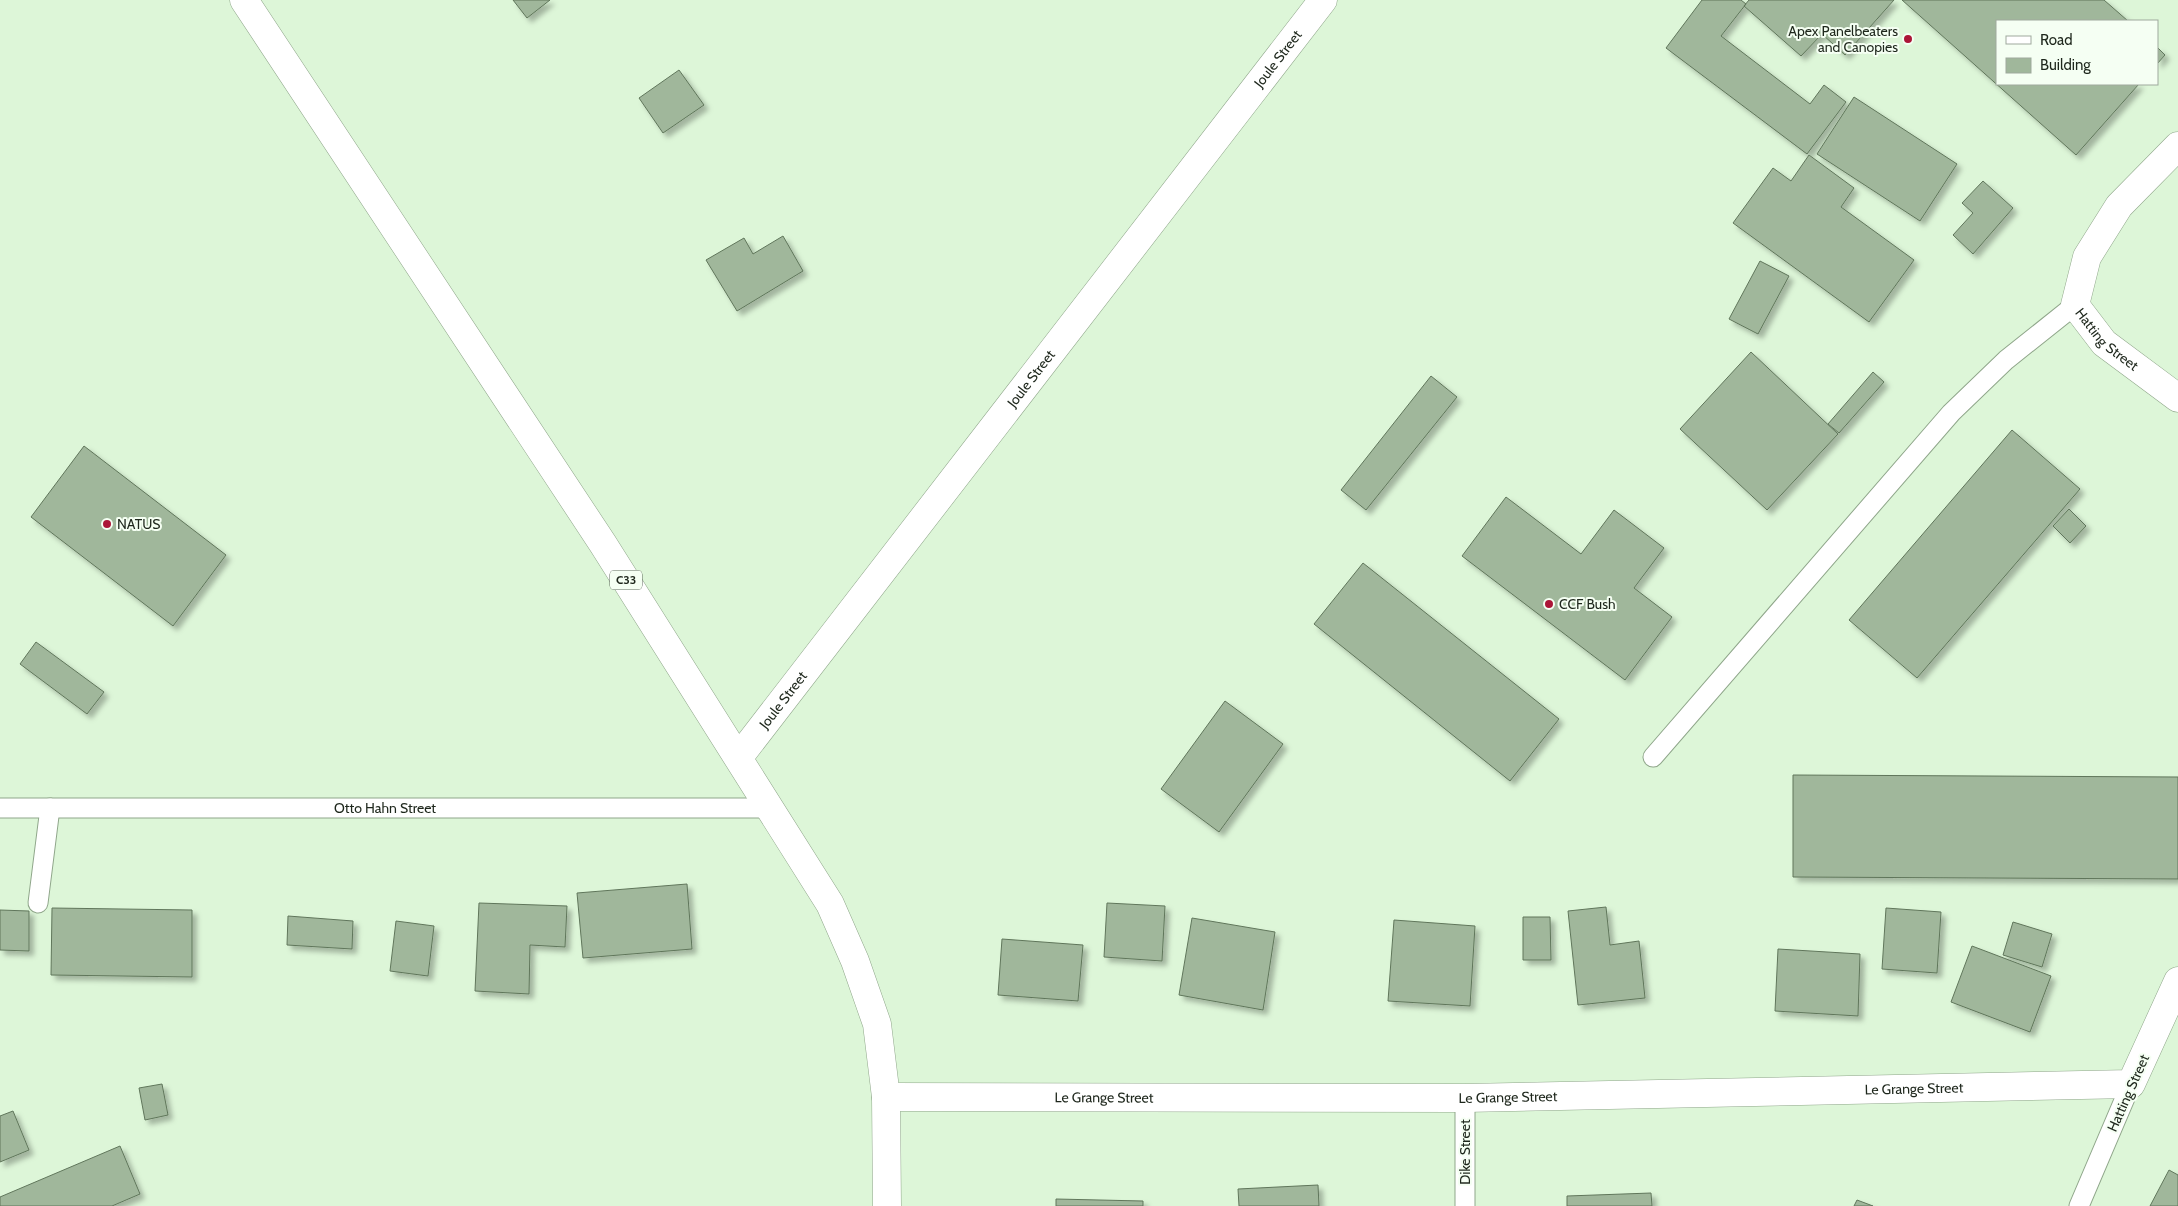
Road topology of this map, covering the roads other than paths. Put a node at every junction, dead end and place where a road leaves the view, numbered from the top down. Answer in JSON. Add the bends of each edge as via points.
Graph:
{"nodes":[{"id":1,"x":244,"y":0,"type":"edge"},
{"id":2,"x":1323,"y":0,"type":"edge"},
{"id":3,"x":2178,"y":146,"type":"edge"},
{"id":4,"x":2075,"y":305,"type":"junction"},
{"id":5,"x":2178,"y":398,"type":"edge"},
{"id":6,"x":739,"y":757,"type":"junction"},
{"id":7,"x":1653,"y":757,"type":"dead end"},
{"id":8,"x":0,"y":808,"type":"edge"},
{"id":9,"x":50,"y":808,"type":"junction"},
{"id":10,"x":770,"y":808,"type":"junction"},
{"id":11,"x":38,"y":903,"type":"dead end"},
{"id":12,"x":2178,"y":981,"type":"edge"},
{"id":13,"x":2132,"y":1084,"type":"junction"},
{"id":14,"x":886,"y":1097,"type":"junction"},
{"id":15,"x":1465,"y":1098,"type":"junction"},
{"id":16,"x":887,"y":1206,"type":"edge"},
{"id":17,"x":1465,"y":1206,"type":"edge"},
{"id":18,"x":2080,"y":1206,"type":"edge"}],
"edges":[{"from":1,"to":6,"type":"street","number":"C33","via":[[604,544]]},
{"from":2,"to":6,"type":"street","name":"Joule Street"},
{"from":3,"to":4,"type":"street","name":"Hatting Street","via":[[2119,206],[2086,257]]},
{"from":4,"to":5,"type":"street","name":"Hatting Street","via":[[2104,343]]},
{"from":4,"to":7,"type":"lane","via":[[2006,360],[1951,414]]},
{"from":6,"to":10,"type":"street","number":"C33"},
{"from":8,"to":9,"type":"lane","name":"Otto Hahn Street"},
{"from":9,"to":10,"type":"lane","name":"Otto Hahn Street"},
{"from":9,"to":11,"type":"lane"},
{"from":10,"to":14,"type":"street","number":"C33","via":[[830,904],[855,962],[877,1024]]},
{"from":12,"to":13,"type":"street","name":"Hatting Street"},
{"from":13,"to":15,"type":"street","name":"Le Grange Street"},
{"from":13,"to":18,"type":"lane","name":"Hatting Street"},
{"from":14,"to":15,"type":"street","name":"Le Grange Street"},
{"from":14,"to":16,"type":"street","number":"C33"},
{"from":15,"to":17,"type":"lane","name":"Dike Street"}]}
